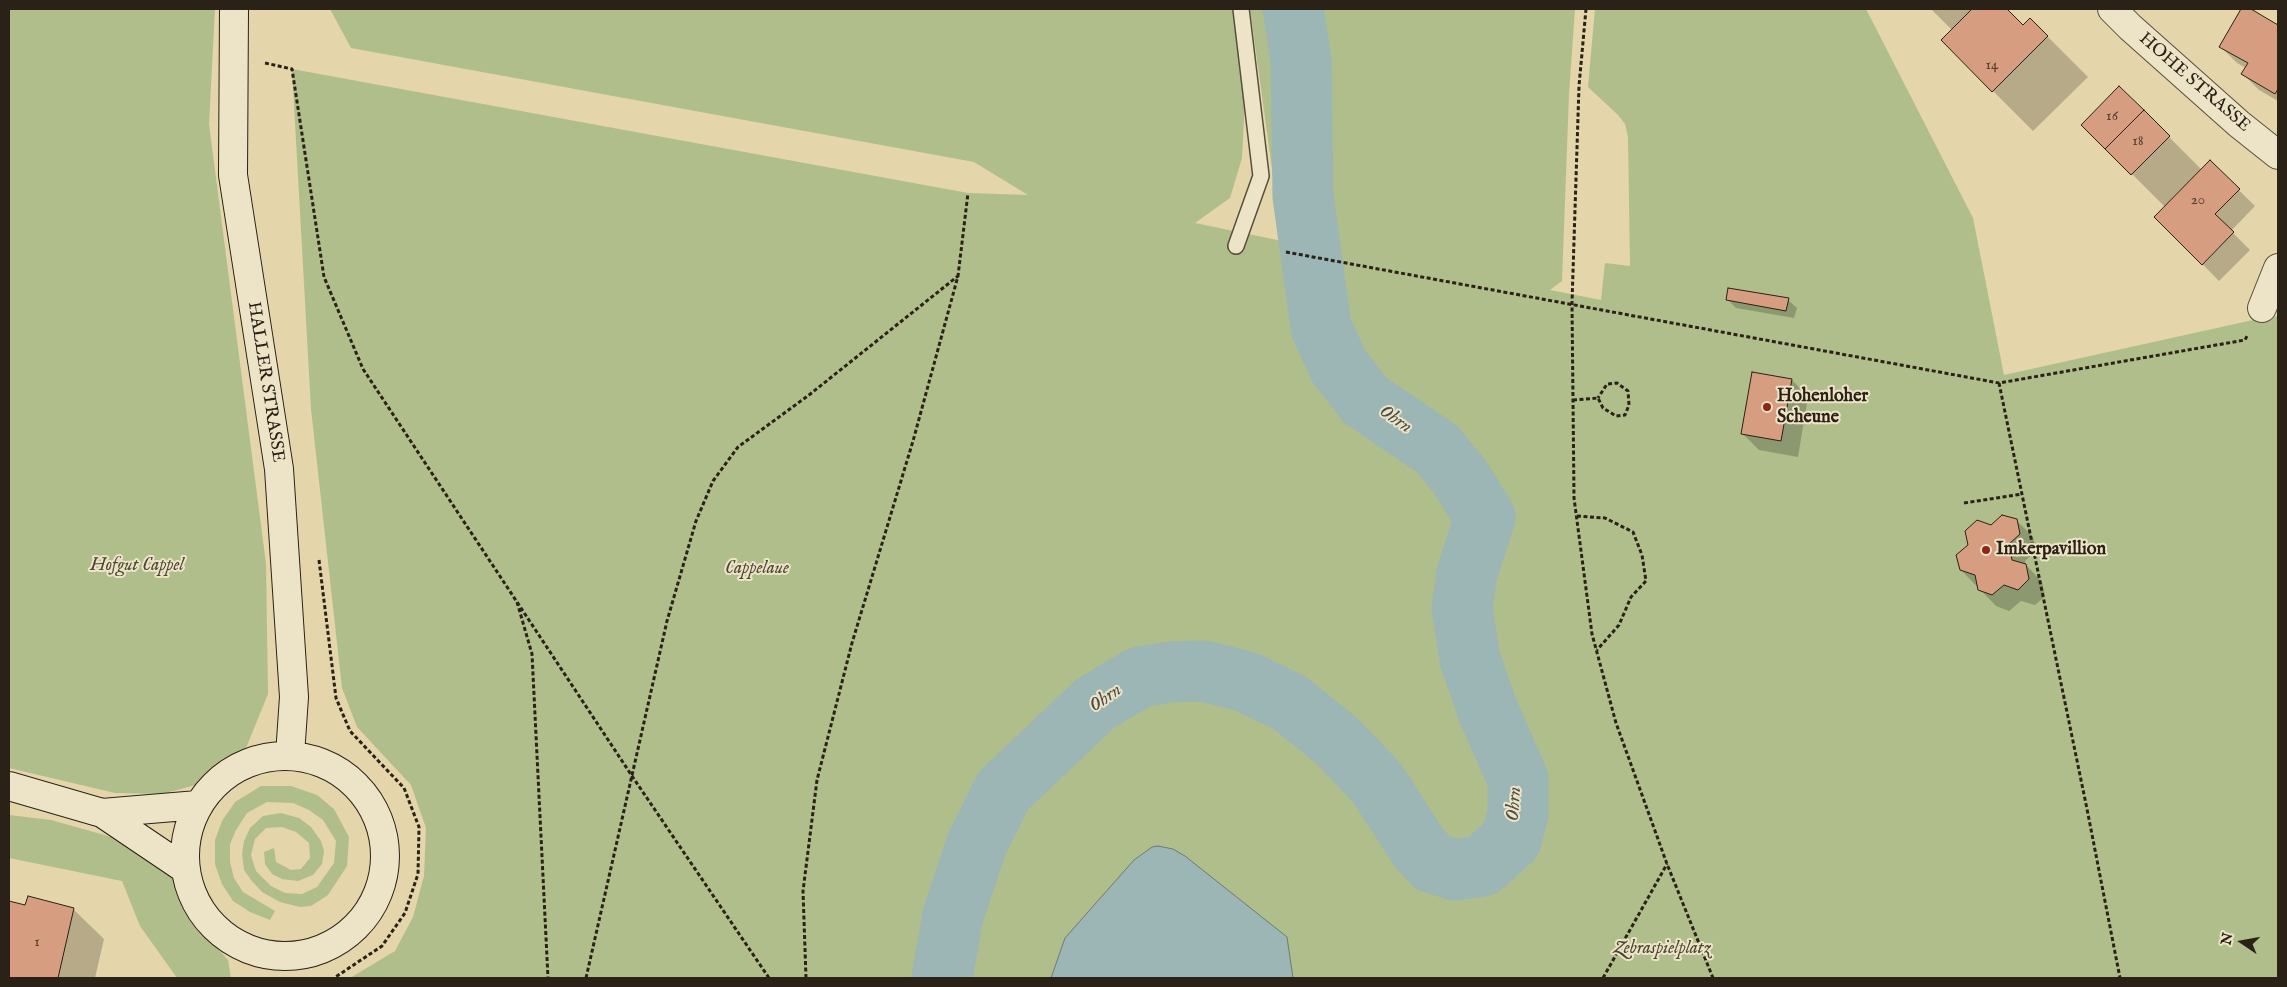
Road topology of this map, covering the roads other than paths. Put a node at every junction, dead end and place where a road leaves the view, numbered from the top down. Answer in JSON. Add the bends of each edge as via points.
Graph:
{"nodes":[{"id":1,"x":234,"y":9,"type":"edge"},
{"id":2,"x":1241,"y":9,"type":"edge"},
{"id":3,"x":2112,"y":9,"type":"edge"},
{"id":4,"x":2278,"y":155,"type":"edge"},
{"id":5,"x":1236,"y":246,"type":"dead end"},
{"id":6,"x":2278,"y":268,"type":"edge"},
{"id":7,"x":2262,"y":308,"type":"road end"},
{"id":8,"x":290,"y":755,"type":"junction"},
{"id":9,"x":9,"y":786,"type":"edge"},
{"id":10,"x":198,"y":805,"type":"junction"},
{"id":11,"x":102,"y":813,"type":"junction"},
{"id":12,"x":185,"y":868,"type":"junction"},
{"id":13,"x":271,"y":967,"type":"edge"}],
"edges":[{"from":1,"to":8,"type":"main road","name":"HALLER STRASSE","via":[[233,175],[279,469],[294,697]]},
{"from":2,"to":5,"type":"lane","via":[[1261,176]]},
{"from":3,"to":4,"type":"main road","name":"HOHE STRASSE"},
{"from":6,"to":7,"type":"main road"},
{"from":8,"to":10,"type":"main road","via":[[263,758],[238,767],[215,784]]},
{"from":8,"to":13,"type":"main road","via":[[322,762],[349,778],[370,803],[383,832],[385,864],[377,895],[360,923],[335,943]]},
{"from":9,"to":11,"type":"main road"},
{"from":10,"to":11,"type":"main road"},
{"from":10,"to":12,"type":"main road","via":[[187,836]]},
{"from":11,"to":12,"type":"main road"},
{"from":12,"to":13,"type":"main road","via":[[195,900],[214,927]]}]}
